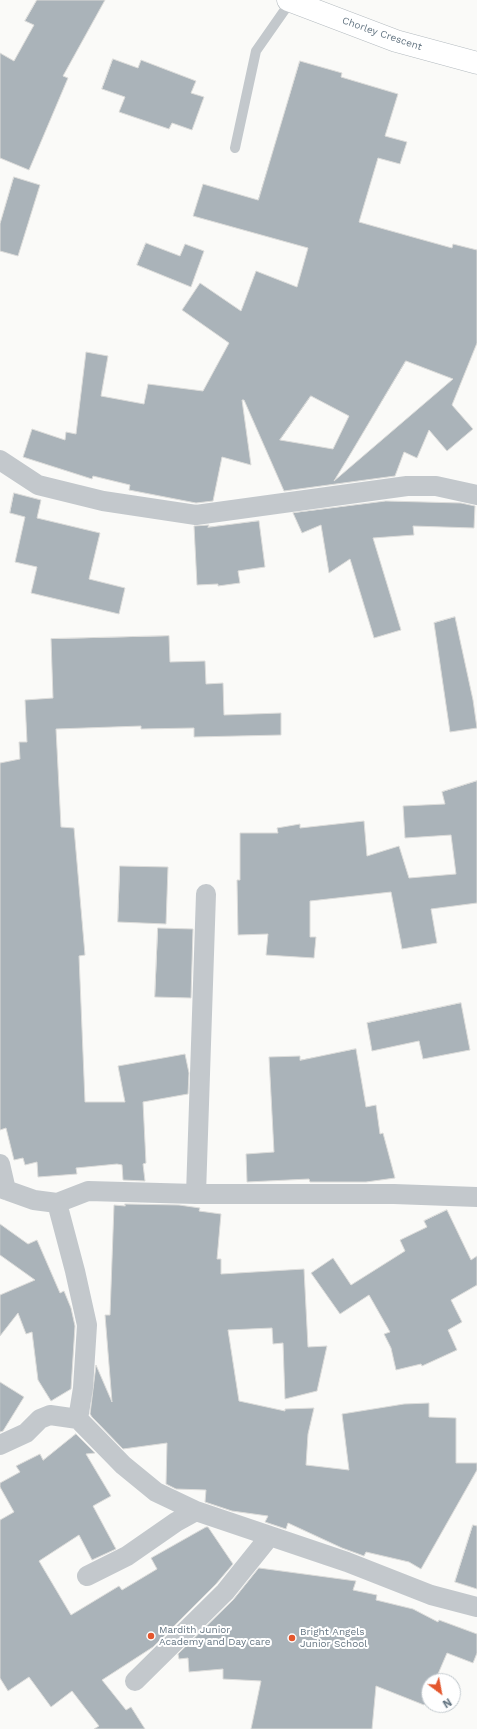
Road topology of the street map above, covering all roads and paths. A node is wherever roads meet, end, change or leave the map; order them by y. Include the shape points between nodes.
1 (289, 1) edge
2 (477, 63) edge
3 (235, 148) dead end
4 (0, 460) edge
5 (477, 495) edge
6 (206, 894) dead end
7 (0, 1164) edge
8 (3, 1189) edge
9 (196, 1194) junction
10 (477, 1197) edge
11 (57, 1203) junction
12 (78, 1419) junction
13 (0, 1445) edge
14 (196, 1511) junction
15 (270, 1536) junction
16 (87, 1576) dead end
17 (477, 1607) edge
18 (136, 1681) dead end

1 - 2 main road, Chorley Crescent via 396,41
1 - 3 lane via 256,51
4 - 5 street via 38,485 104,501 196,515 407,486 436,486
6 - 9 street
7 - 8 street
8 - 11 street via 34,1200
9 - 10 street via 394,1194
9 - 11 street via 88,1191
11 - 12 street via 87,1325 83,1388
12 - 13 street via 50,1415 40,1419 26,1433
12 - 14 street via 122,1465 156,1492
14 - 15 street
14 - 16 street via 127,1556
15 - 17 street via 347,1562 431,1595
15 - 18 street via 225,1592

